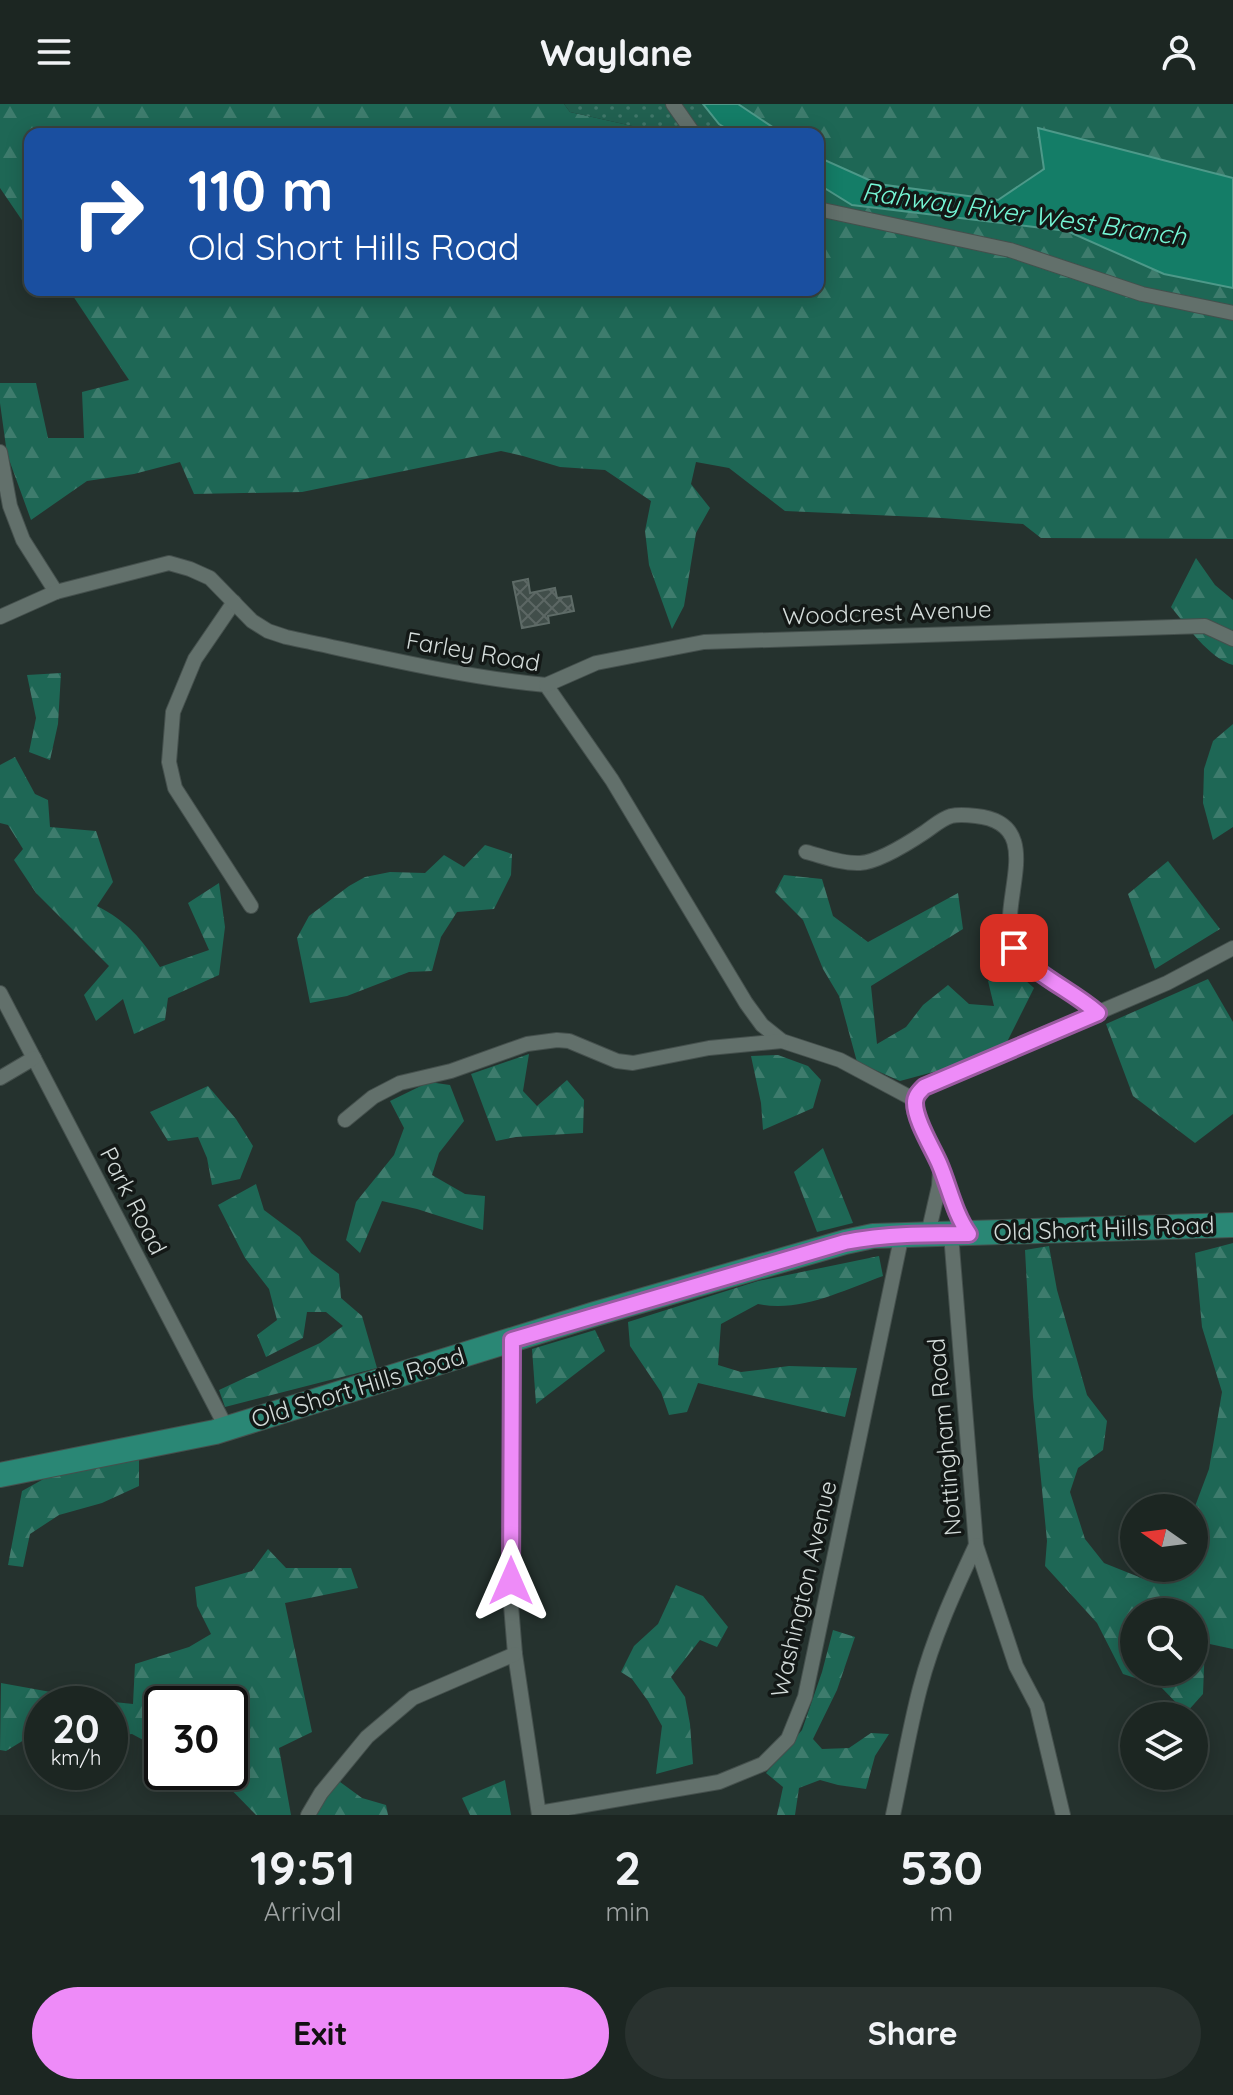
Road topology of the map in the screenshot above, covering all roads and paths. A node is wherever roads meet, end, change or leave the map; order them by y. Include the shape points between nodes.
1 (673, 104) edge
2 (690, 128) edge
3 (824, 210) edge
4 (1233, 313) edge
5 (0, 452) edge
6 (56, 592) junction
7 (234, 602) junction
8 (0, 617) edge
9 (1233, 639) edge
10 (546, 685) junction
11 (806, 852) dead end
12 (251, 906) dead end
13 (1233, 948) edge
14 (0, 993) edge
15 (1098, 1013) junction
16 (782, 1041) junction
17 (34, 1058) junction
18 (0, 1078) edge
19 (915, 1100) junction
20 (345, 1120) dead end
21 (940, 1166) junction
22 (1233, 1225) edge
23 (902, 1234) junction
24 (949, 1234) junction
25 (512, 1340) junction
26 (227, 1429) junction
27 (0, 1475) edge
28 (976, 1545) junction
29 (515, 1654) junction
30 (539, 1814) edge
31 (308, 1815) edge
32 (893, 1815) edge
33 (1063, 1815) edge

1 - 2 street
3 - 4 street via 1010,250 1142,294
5 - 6 street via 23,540
6 - 7 street, Farley Road via 169,563 210,578
6 - 8 street, Farley Road
7 - 10 street, Farley Road via 252,621 286,637
7 - 12 street via 189,672 173,712 169,762 175,788
9 - 10 street, Woodcrest Avenue via 1205,626 704,642 596,663
10 - 16 street, Farley Road via 612,780 746,1003
11 - 15 street via 860,863 946,818 967,815 995,821 1005,827 1016,847 1010,930 1014,948 1041,975
13 - 15 street
14 - 17 street, Park Road
15 - 19 street via 924,1087
16 - 19 street, Farley Road via 840,1060
16 - 20 street via 633,1063 569,1041 527,1044 400,1083
17 - 18 street
17 - 26 street, Park Road
19 - 21 street
21 - 24 street
21 - 24 street via 953,1203
22 - 24 main road, Old Short Hills Road
23 - 24 main road, Old Short Hills Road
23 - 25 main road, Old Short Hills Road via 845,1242
23 - 30 street, Washington Avenue via 805,1697 788,1739 763,1764 719,1782
24 - 28 street, Nottingham Road
25 - 26 main road, Old Short Hills Road
25 - 29 street
26 - 27 main road, Old Short Hills Road
28 - 32 street via 937,1632 920,1687
28 - 33 street, Nottingham Road via 1016,1666 1037,1706
29 - 30 street
29 - 31 street via 413,1698 367,1737

